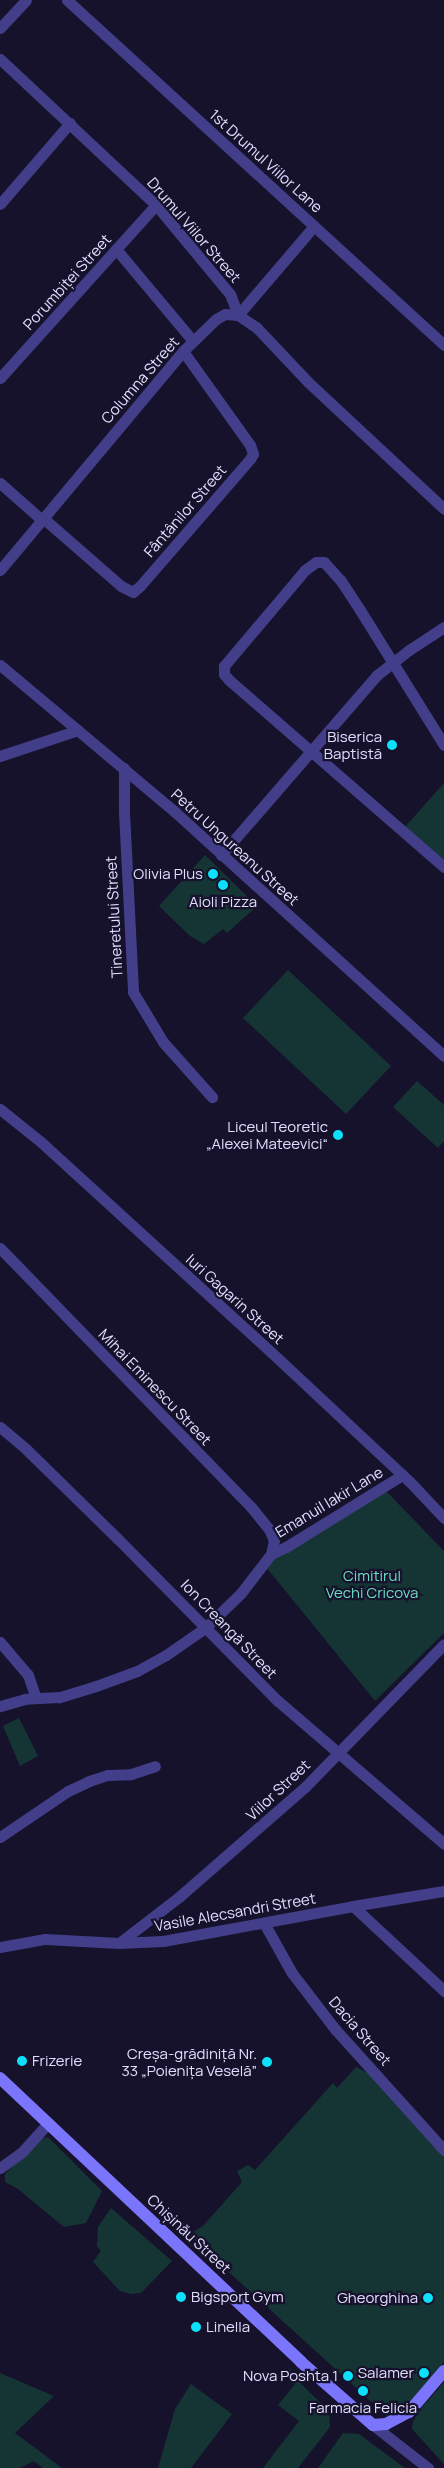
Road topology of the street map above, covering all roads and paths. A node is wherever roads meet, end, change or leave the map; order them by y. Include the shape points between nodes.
1 (26, 0) edge
2 (67, 0) edge
3 (0, 28) edge
4 (0, 59) edge
5 (70, 122) junction
6 (0, 204) edge
7 (156, 205) junction
8 (314, 226) junction
9 (116, 249) junction
10 (238, 315) junction
11 (193, 341) junction
12 (444, 345) edge
13 (184, 351) junction
14 (0, 378) edge
15 (0, 483) edge
16 (444, 509) edge
17 (42, 519) junction
18 (0, 570) edge
19 (444, 627) edge
20 (391, 664) junction
21 (0, 665) edge
22 (78, 730) junction
23 (444, 745) edge
24 (310, 752) junction
25 (0, 756) edge
26 (124, 768) junction
27 (221, 855) junction
28 (444, 868) edge
29 (444, 1056) edge
30 (212, 1098) dead end
31 (0, 1110) edge
32 (0, 1248) edge
33 (0, 1427) edge
34 (402, 1475) junction
35 (444, 1518) edge
36 (271, 1554) junction
37 (205, 1628) junction
38 (0, 1642) edge
39 (444, 1644) edge
40 (36, 1698) junction
41 (0, 1706) edge
42 (337, 1754) junction
43 (155, 1766) dead end
44 (0, 1837) edge
45 (444, 1844) edge
46 (444, 1891) edge
47 (354, 1906) junction
48 (264, 1923) junction
49 (119, 1943) junction
50 (0, 1947) edge
51 (444, 1991) edge
52 (0, 2078) edge
53 (48, 2124) junction
54 (444, 2150) edge
55 (0, 2168) edge
56 (444, 2371) edge
57 (373, 2425) junction
58 (428, 2468) edge

1 - 3 street
2 - 8 street, 1st Drumul Viilor Lane
4 - 5 street, Drumul Viilor Street
5 - 6 street
5 - 7 street, Drumul Viilor Street
7 - 9 street, Porumbiței Street
7 - 10 street, Drumul Viilor Street via 230,294
8 - 10 street
8 - 12 street, 1st Drumul Viilor Lane
9 - 11 street
9 - 14 street, Porumbiței Street
10 - 11 street, Columna Street via 225,314 216,319
10 - 16 street via 257,328 308,382
11 - 13 street, Columna Street
13 - 17 street, Columna Street
13 - 17 street, Fântânilor Street via 250,444 253,454 245,464 133,592 121,586
15 - 17 street
17 - 18 street, Columna Street
19 - 20 street
20 - 23 street
20 - 24 street
20 - 24 street via 340,581 324,562 312,564 223,670 229,680
21 - 22 street, Petru Ungureanu Street
22 - 25 street
22 - 26 street, Petru Ungureanu Street
24 - 27 street
24 - 28 street
26 - 27 street, Petru Ungureanu Street
26 - 30 street, Tineretului Street via 133,992 162,1042
27 - 29 street, Petru Ungureanu Street
31 - 34 street, Iuri Gagarin Street via 41,1142
32 - 36 street, Mihai Eminescu Street via 251,1507 272,1533 274,1546
33 - 37 street, Ion Creangă Street via 118,1539
34 - 35 street, Iuri Gagarin Street
34 - 36 street, Emanuil Iakir Lane
36 - 37 street via 254,1579
37 - 40 street via 137,1671 59,1697
37 - 42 street, Ion Creangă Street
38 - 40 street via 28,1675
39 - 42 street, Viilor Street
40 - 41 street
42 - 45 street, Ion Creangă Street
42 - 49 street, Viilor Street via 235,1849
43 - 44 street via 89,1781 68,1791
46 - 47 street, Vasile Alecsandri Street
47 - 48 street, Vasile Alecsandri Street
47 - 51 street
48 - 49 street, Vasile Alecsandri Street via 163,1941
48 - 54 street, Dacia Street via 292,1973 335,2030
49 - 50 street, Vasile Alecsandri Street via 45,1939
52 - 53 street, Chișinău Street
53 - 55 street via 23,2151
53 - 57 street, Chișinău Street via 301,2362
56 - 57 street via 409,2412 397,2420
57 - 58 street, Chișinău Street

